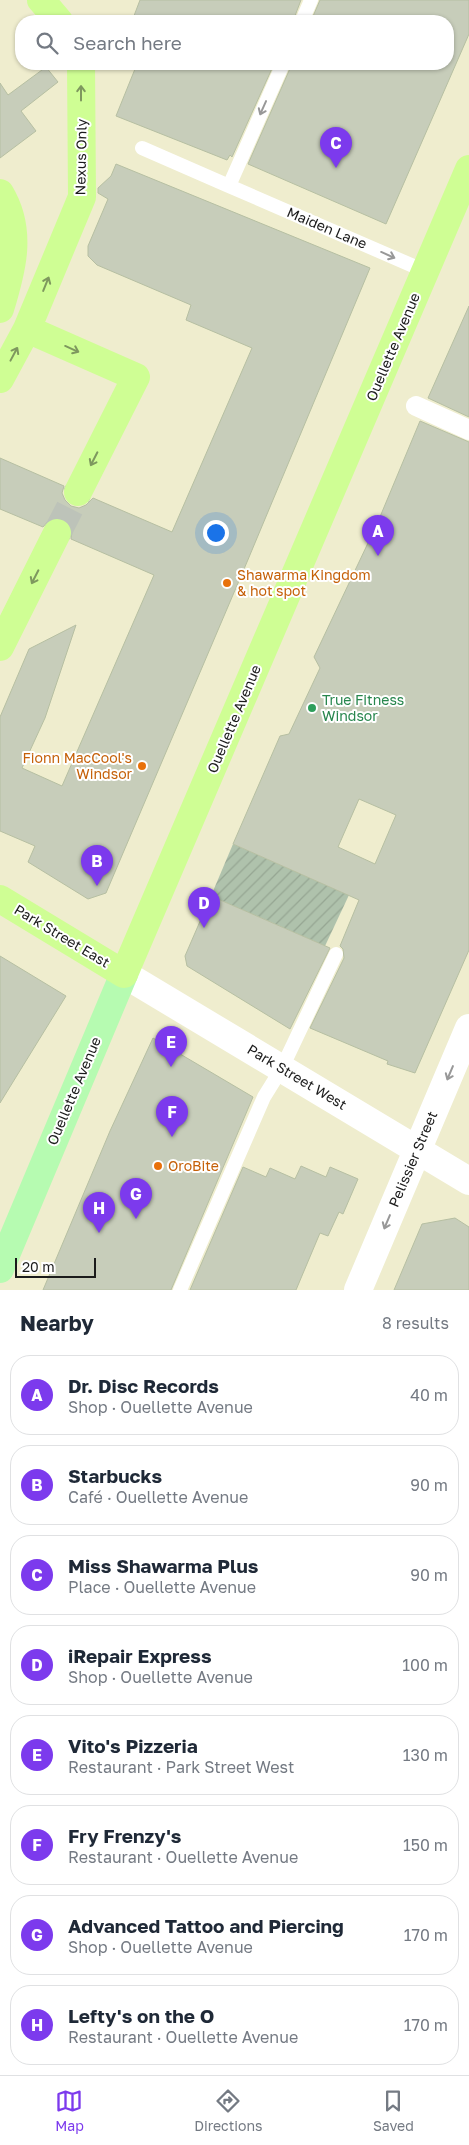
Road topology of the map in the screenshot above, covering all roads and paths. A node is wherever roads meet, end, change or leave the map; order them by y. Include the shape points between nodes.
1 (41, 0) edge
2 (311, 0) edge
3 (53, 15) edge
4 (305, 15) edge
5 (81, 70) edge
6 (280, 70) edge
7 (142, 148) dead end
8 (469, 170) edge
9 (229, 186) junction
10 (0, 193) edge
11 (7, 242) edge
12 (425, 271) junction
13 (1, 303) edge
14 (27, 329) junction
15 (0, 380) edge
16 (416, 406) dead end
17 (469, 430) edge
18 (78, 492) tunnel mouth
19 (57, 533) tunnel mouth
20 (0, 647) edge
21 (0, 899) edge
22 (336, 954) dead end
23 (124, 974) junction
24 (469, 1028) edge
25 (282, 1068) junction
26 (417, 1150) junction
27 (469, 1181) edge
28 (0, 1269) edge
29 (180, 1290) edge
30 (358, 1290) edge

1 - 3 main road
2 - 4 lane
14 -> 5 main road, Nexus Only via 82,197
6 -> 9 lane
7 - 9 lane, Maiden Lane
8 - 12 main road, Ouellette Avenue
9 -> 12 lane, Maiden Lane
10 - 11 main road via 10,215
11 - 13 main road via 11,274
12 - 23 main road, Ouellette Avenue
15 -> 14 main road, Nexus Only
14 -> 18 main road via 136,377
16 - 17 street
19 -> 20 main road
21 - 23 main road, Park Street East
22 - 25 lane
23 - 25 street, Park Street West
23 - 28 main road, Ouellette Avenue
24 -> 26 street, Pelissier Street
25 - 26 street, Park Street West
25 - 29 lane via 264,1097
26 - 27 street, Park Street West
26 -> 30 street, Pelissier Street

